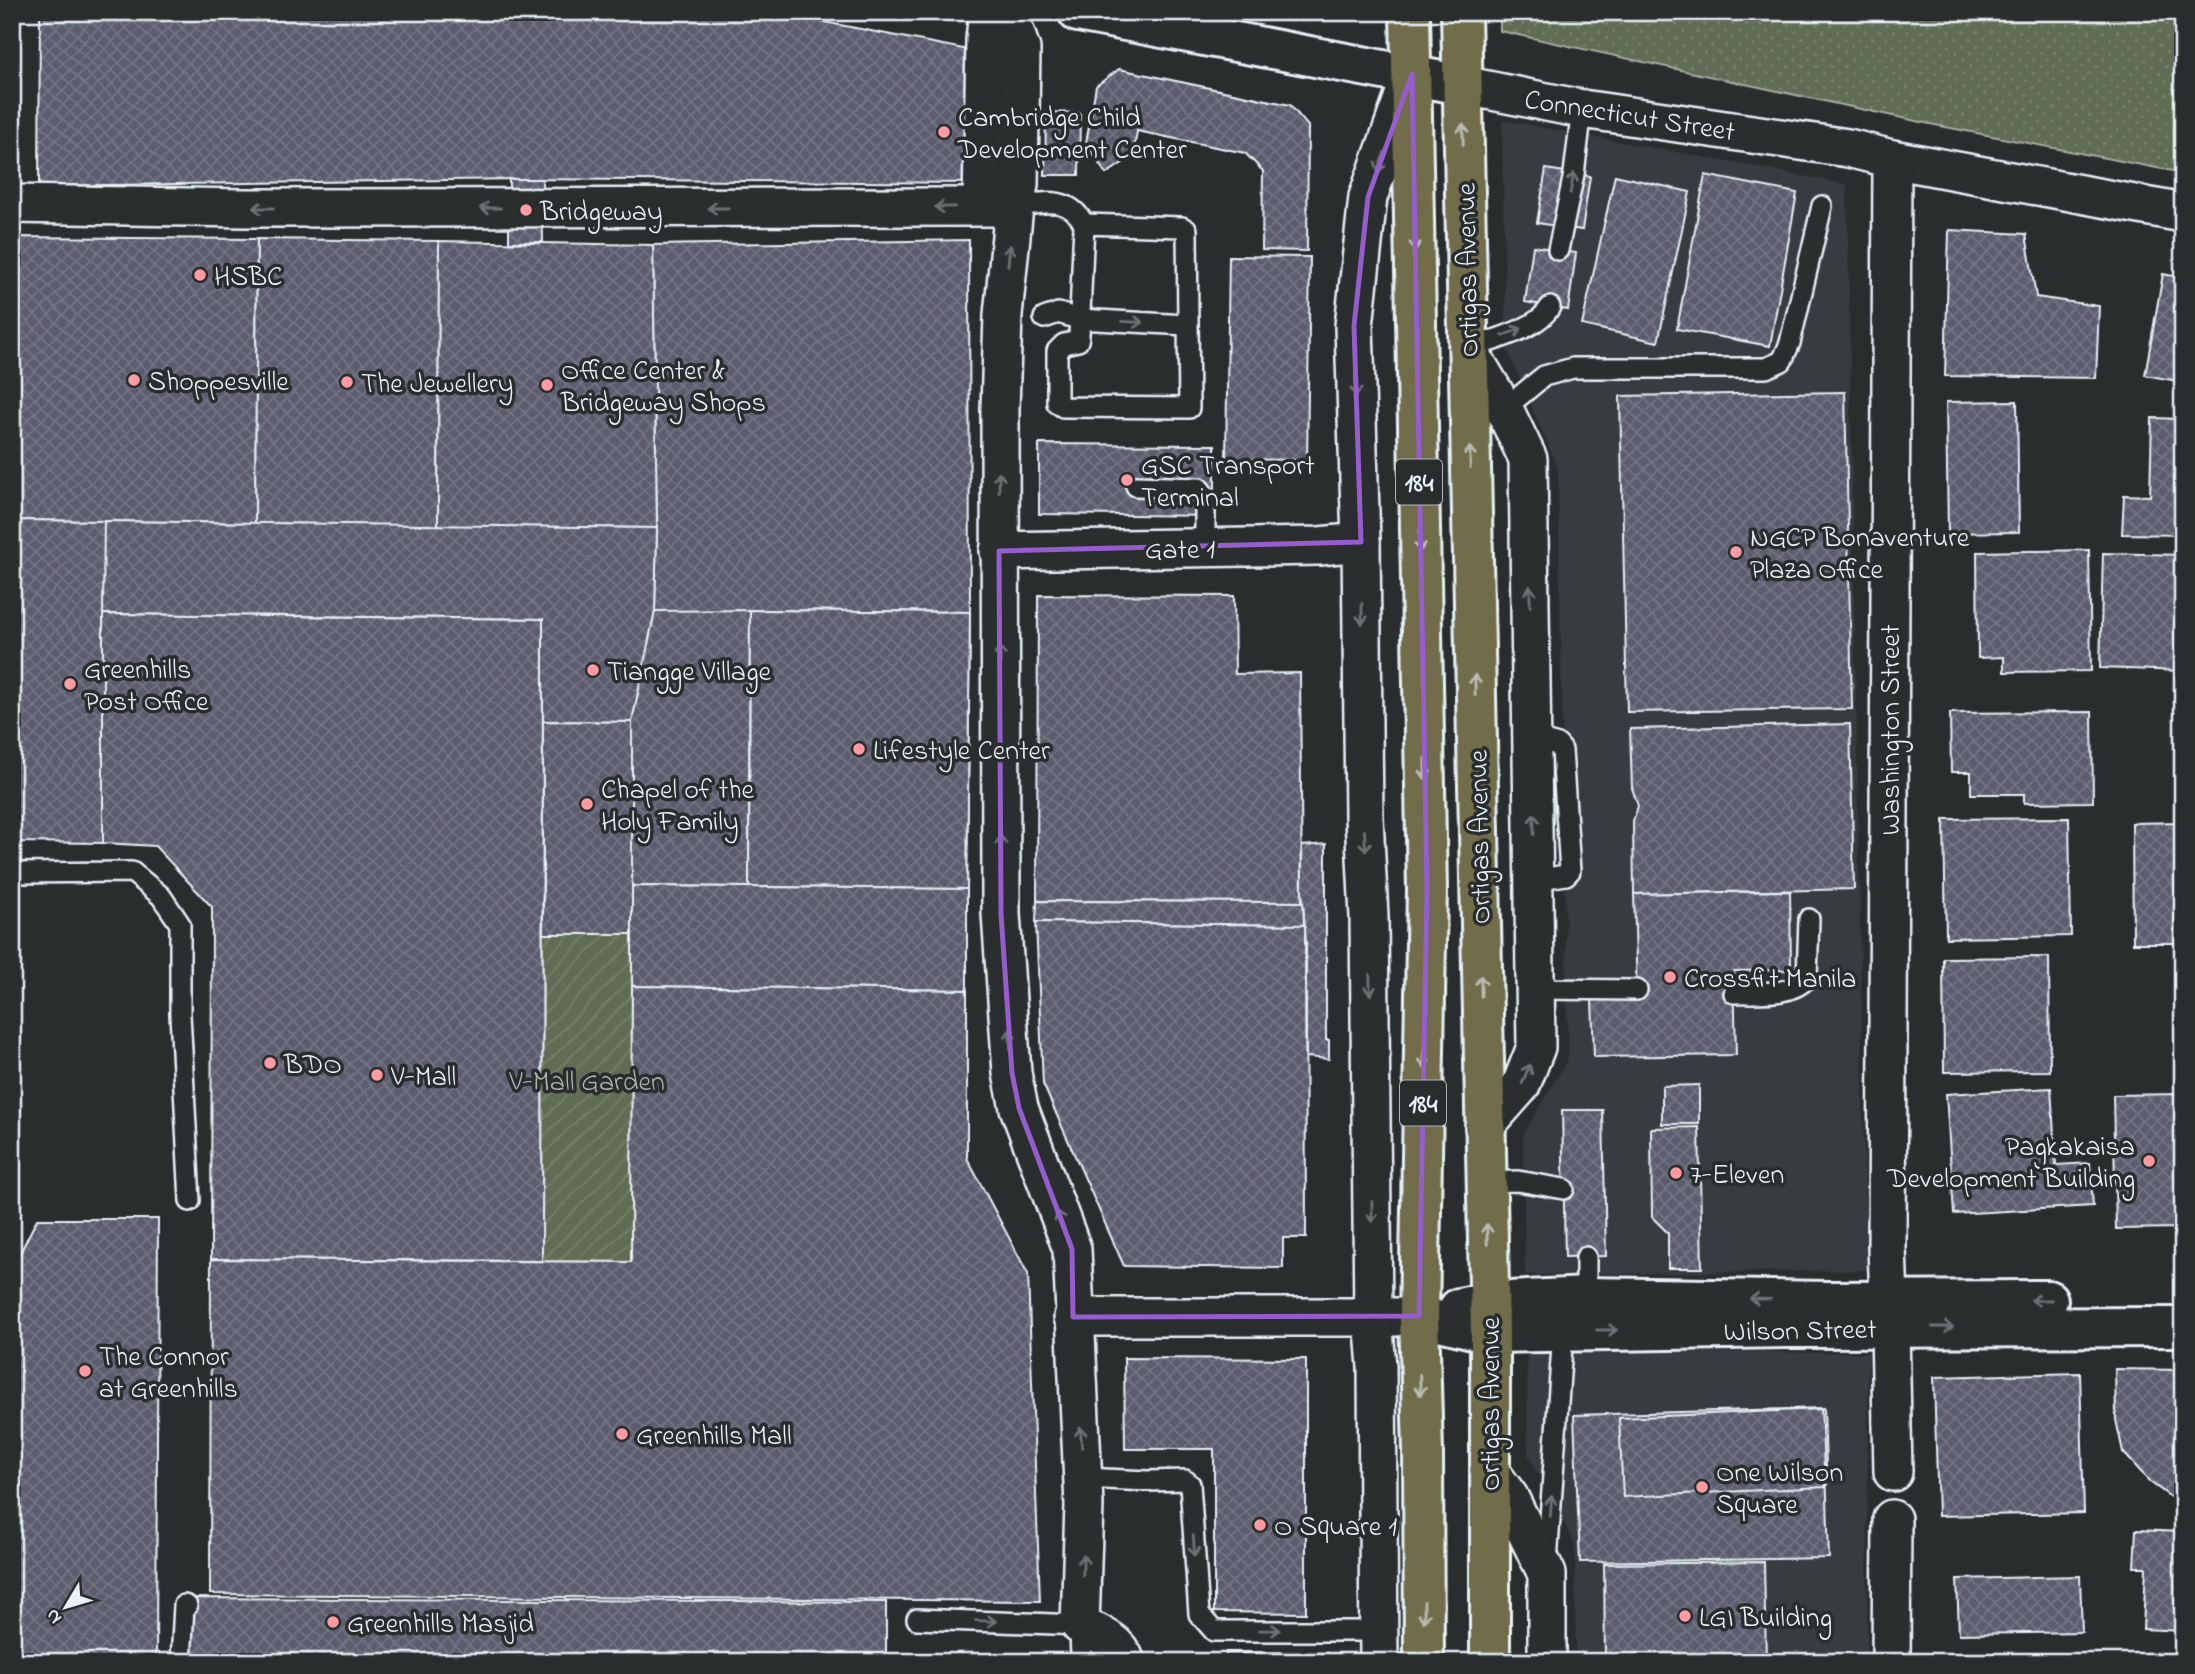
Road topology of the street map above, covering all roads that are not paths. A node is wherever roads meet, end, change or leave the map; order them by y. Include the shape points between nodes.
1 (988, 12) edge
2 (1008, 12) edge
3 (1078, 12) edge
4 (1410, 12) edge
5 (1461, 12) edge
6 (1412, 74) junction
7 (1462, 85) junction
8 (1582, 109) junction
9 (1892, 159) junction
10 (12, 204) edge
11 (998, 206) junction
12 (1822, 206) dead end
13 (2183, 213) edge
14 (1084, 224) junction
15 (1558, 250) dead end
16 (1550, 307) dead end
17 (1023, 316) junction
18 (1079, 319) junction
19 (1187, 326) junction
20 (1468, 349) junction
21 (1504, 409) junction
22 (1136, 486) dead end
23 (1361, 542) junction
24 (1205, 548) junction
25 (999, 551) junction
26 (12, 873) edge
27 (1809, 919) dead end
28 (1536, 989) junction
29 (1637, 990) dead end
30 (1734, 993) dead end
31 (1485, 1127) junction
32 (1486, 1182) junction
33 (1564, 1189) dead end
34 (190, 1201) dead end
35 (1586, 1257) dead end
36 (1586, 1297) junction
37 (2183, 1300) edge
38 (1889, 1314) junction
39 (1419, 1316) junction
40 (1073, 1317) junction
41 (1373, 1317) junction
42 (1489, 1318) junction
43 (2183, 1327) edge
44 (1563, 1331) junction
45 (1489, 1470) junction
46 (1893, 1472) dead end
47 (1083, 1478) junction
48 (1892, 1519) dead end
49 (1546, 1574) junction
50 (187, 1606) dead end
51 (917, 1619) dead end
52 (1080, 1625) junction
53 (1379, 1647) edge
54 (181, 1662) edge
55 (1081, 1662) edge
56 (1126, 1662) edge
57 (1424, 1662) edge
58 (1490, 1662) edge
59 (1547, 1662) edge
60 (1891, 1662) edge

1 - 11 street via 985,40
2 - 11 street via 1021,49 1019,185
3 - 6 main road, Connecticut Street
4 - 6 main road, Ortigas Avenue / 184
5 - 7 main road, Ortigas Avenue / 184
6 - 7 main road, Connecticut Street
6 -> 23 street via 1368,197 1355,313
6 -> 39 main road, Ortigas Avenue / 184 via 1427,890
7 - 8 street, Connecticut Street
20 -> 7 main road, Ortigas Avenue / 184
8 - 9 street, Connecticut Street via 1848,148
15 -> 8 lane
9 - 13 street, Connecticut Street
9 - 38 street, Washington Street
11 -> 10 street via 244,208
11 - 14 lane via 1065,204
17 -> 11 street
12 - 21 lane via 1782,361 1766,368 1573,368 1544,376
14 - 18 lane
14 - 19 lane via 1186,230
20 -> 16 lane via 1534,324
17 - 18 lane via 1057,322
25 -> 17 street
18 -> 19 lane
18 - 19 lane via 1078,341 1057,351 1056,401 1061,407 1189,408
20 - 21 street
31 -> 20 main road, Ortigas Avenue / 184
28 -> 21 street via 1528,459
22 - 24 lane via 1199,488 1205,496
23 - 24 street, Gate 1
23 -> 41 street
24 - 25 street, Gate 1
40 -> 25 street via 1072,1250 1019,1108 1012,1073 1001,914
26 - 34 lane via 132,872 161,896 180,924
27 - 30 lane via 1807,978 1800,986
28 - 29 lane
31 -> 28 street via 1521,1085 1536,1047
31 - 32 main road, Ortigas Avenue / 184
32 - 33 lane via 1518,1181
42 -> 32 main road, Ortigas Avenue / 184
35 - 36 lane
38 -> 36 main road, Wilson Street via 1828,1301
36 - 42 main road, Wilson Street
37 -> 38 main road, Wilson Street
38 -> 43 main road, Wilson Street
44 -> 38 main road, Wilson Street
38 - 46 street, Washington Street
39 - 41 street, Wilson Street
39 - 42 main road, Wilson Street
39 -> 57 main road, Ortigas Avenue / 184
40 - 41 street, Wilson Street
47 -> 40 street
41 - 53 street
42 - 44 main road, Wilson Street
42 - 45 main road, Ortigas Avenue / 184
49 -> 44 lane
45 - 49 street via 1509,1497
45 - 58 main road, Ortigas Avenue / 184
52 -> 47 street
47 -> 53 lane via 1185,1480 1190,1484 1199,1614 1214,1631
48 - 60 street
49 - 59 street
50 - 54 lane
51 -> 52 lane
52 - 55 lane
52 - 56 street via 1108,1638

